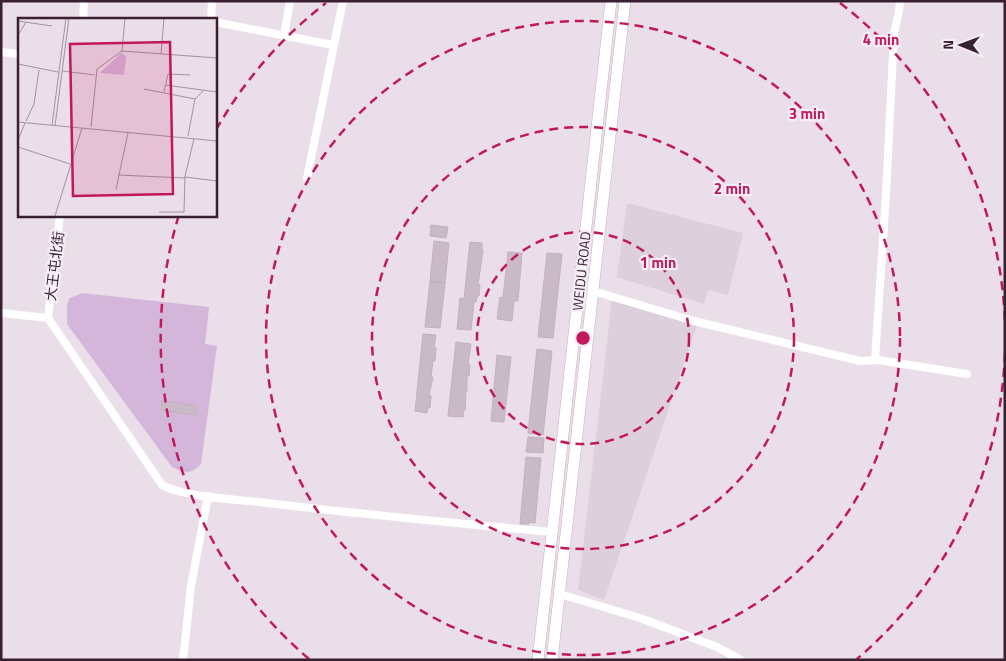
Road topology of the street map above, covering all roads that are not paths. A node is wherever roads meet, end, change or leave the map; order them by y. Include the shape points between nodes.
1 (84, 1) edge
2 (212, 1) edge
3 (290, 1) edge
4 (343, 1) edge
5 (611, 1) edge
6 (626, 1) edge
7 (900, 1) edge
8 (83, 18) edge
9 (211, 18) edge
10 (216, 22) edge
11 (284, 36) junction
12 (333, 45) junction
13 (1, 52) edge
14 (18, 54) edge
15 (307, 178) dead end
16 (60, 216) edge
17 (593, 291) junction
18 (1, 313) edge
19 (48, 318) junction
20 (875, 360) junction
21 (967, 374) dead end
22 (208, 496) junction
23 (552, 532) junction
24 (560, 594) junction
25 (183, 660) edge
26 (538, 660) edge
27 (552, 660) edge
28 (741, 660) edge

1 - 8 street
2 - 9 street
3 - 11 street
4 - 12 street
5 - 23 main road, WEIDU ROAD
6 - 17 main road, WEIDU ROAD
7 - 20 street via 894,34
10 - 11 street
11 - 12 street
12 - 15 street
13 - 14 street
16 - 19 street, 大王屯北街
17 - 20 street via 722,328 860,361
17 - 24 main road, WEIDU ROAD
18 - 19 street
19 - 22 street via 162,485 170,490
20 - 21 street
22 - 23 street
22 - 25 street via 191,586
23 - 26 main road, WEIDU ROAD
24 - 27 main road, WEIDU ROAD
24 - 28 street via 640,618 717,647

